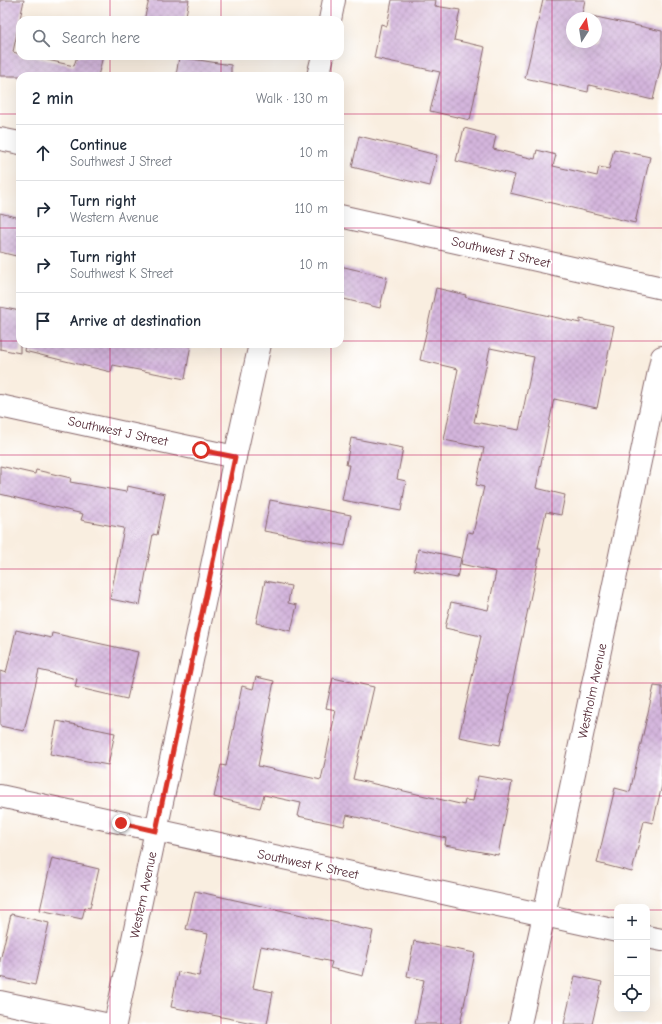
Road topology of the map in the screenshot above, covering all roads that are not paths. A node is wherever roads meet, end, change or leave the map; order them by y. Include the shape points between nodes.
1 (334, 0) edge
2 (331, 16) edge
3 (321, 60) edge
4 (319, 72) edge
5 (0, 139) edge
6 (16, 142) edge
7 (344, 217) edge
8 (662, 288) edge
9 (259, 348) edge
10 (662, 357) edge
11 (0, 406) edge
12 (235, 457) junction
13 (0, 796) edge
14 (156, 831) junction
15 (544, 915) junction
16 (614, 930) edge
17 (650, 938) edge
18 (662, 940) edge
19 (0, 1002) edge
20 (105, 1024) edge
21 (115, 1024) edge
22 (520, 1024) edge

1 - 2 street
3 - 4 street
5 - 6 street
7 - 8 street, Southwest I Street
9 - 12 street, Western Avenue
10 - 15 street, Westholm Avenue
11 - 12 street, Southwest J Street
12 - 14 street, Western Avenue
13 - 14 street, Southwest K Street
14 - 15 street, Southwest K Street
14 - 21 street, Western Avenue
15 - 16 street, Southwest K Street
15 - 22 street, Westholm Avenue
17 - 18 street
19 - 20 street

